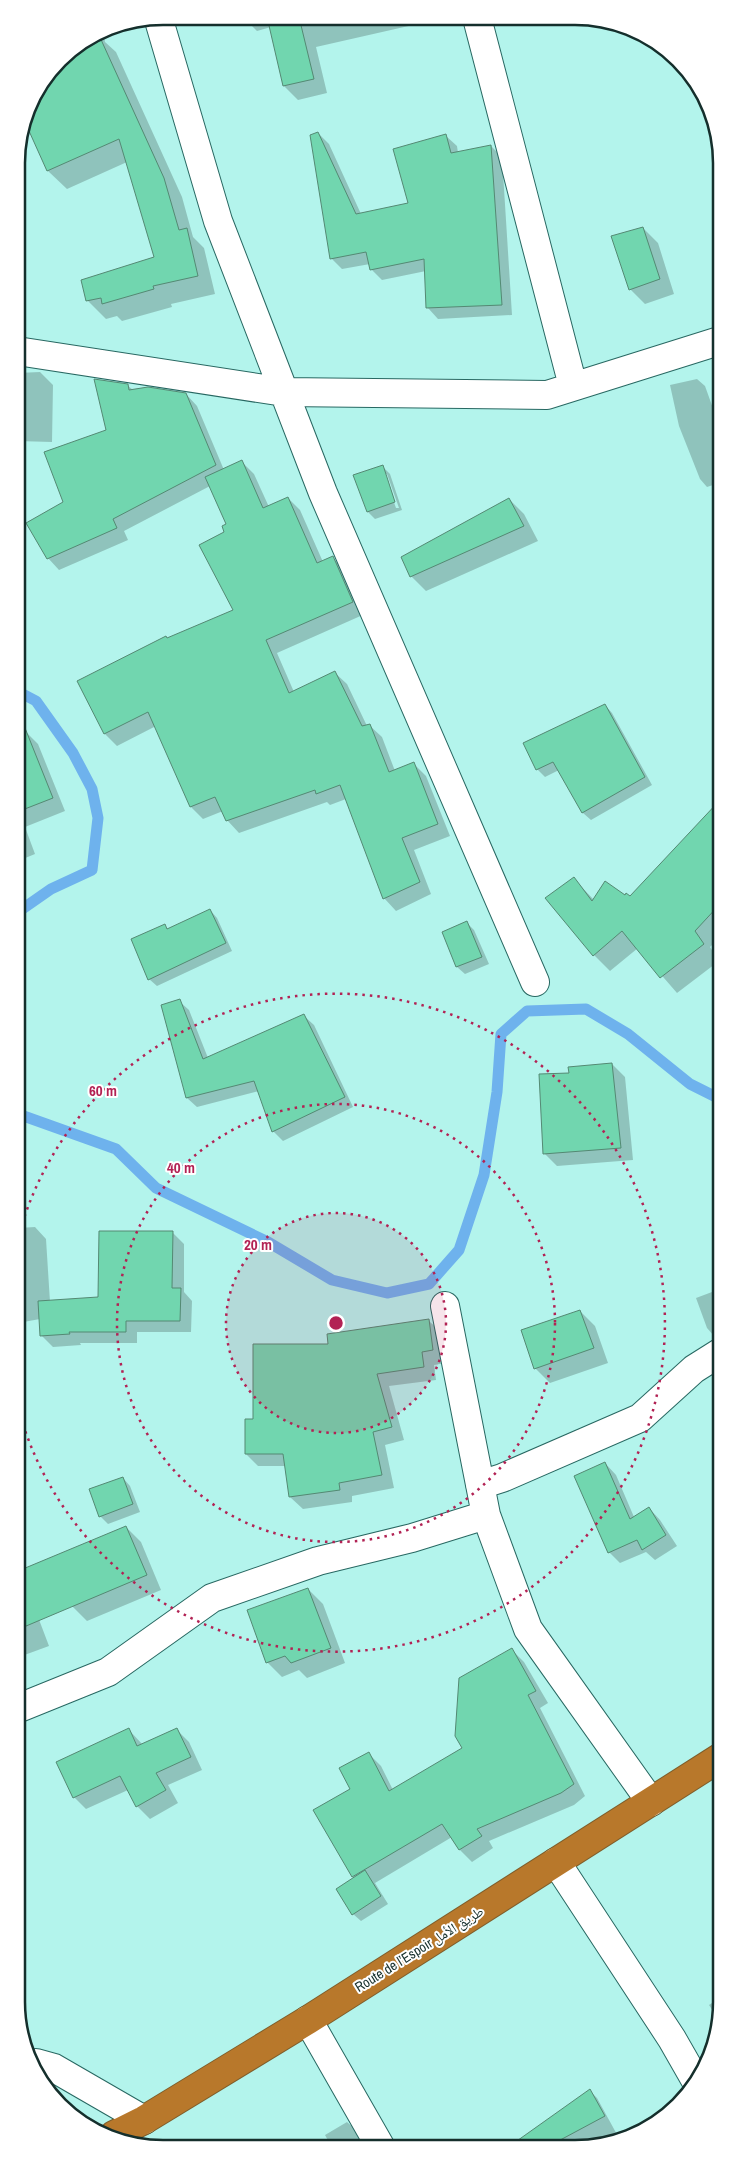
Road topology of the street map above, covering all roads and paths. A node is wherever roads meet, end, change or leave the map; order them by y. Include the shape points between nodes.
1 (160, 25) edge
2 (479, 25) edge
3 (713, 343) edge
4 (25, 352) edge
5 (573, 386) junction
6 (284, 392) junction
7 (535, 982) dead end
8 (445, 1306) dead end
9 (713, 1356) edge
10 (480, 1485) junction
11 (486, 1515) junction
12 (25, 1706) edge
13 (713, 1762) edge
14 (650, 1802) junction
15 (556, 1862) junction
16 (308, 2020) junction
17 (40, 2065) edge
18 (692, 2075) edge
19 (144, 2120) junction
20 (118, 2133) edge
21 (377, 2140) edge

1 - 6 street via 218,221
2 - 5 street
3 - 5 street
4 - 6 street
5 - 6 street via 547,395
6 - 7 street via 323,493
8 - 10 street
9 - 10 street via 694,1368 640,1418
10 - 11 street
11 - 12 street via 412,1538 318,1561 212,1598 108,1672
11 - 14 street via 528,1630
13 - 14 highway, Route de l’Espoir طريق الأمل
14 - 15 highway, Route de l’Espoir طريق الأمل
15 - 16 highway, Route de l’Espoir طريق الأمل
15 - 18 street
16 - 19 highway, Route de l’Espoir طريق الأمل
16 - 21 street
17 - 19 street via 54,2068
19 - 20 highway, Route de l’Espoir طريق الأمل

